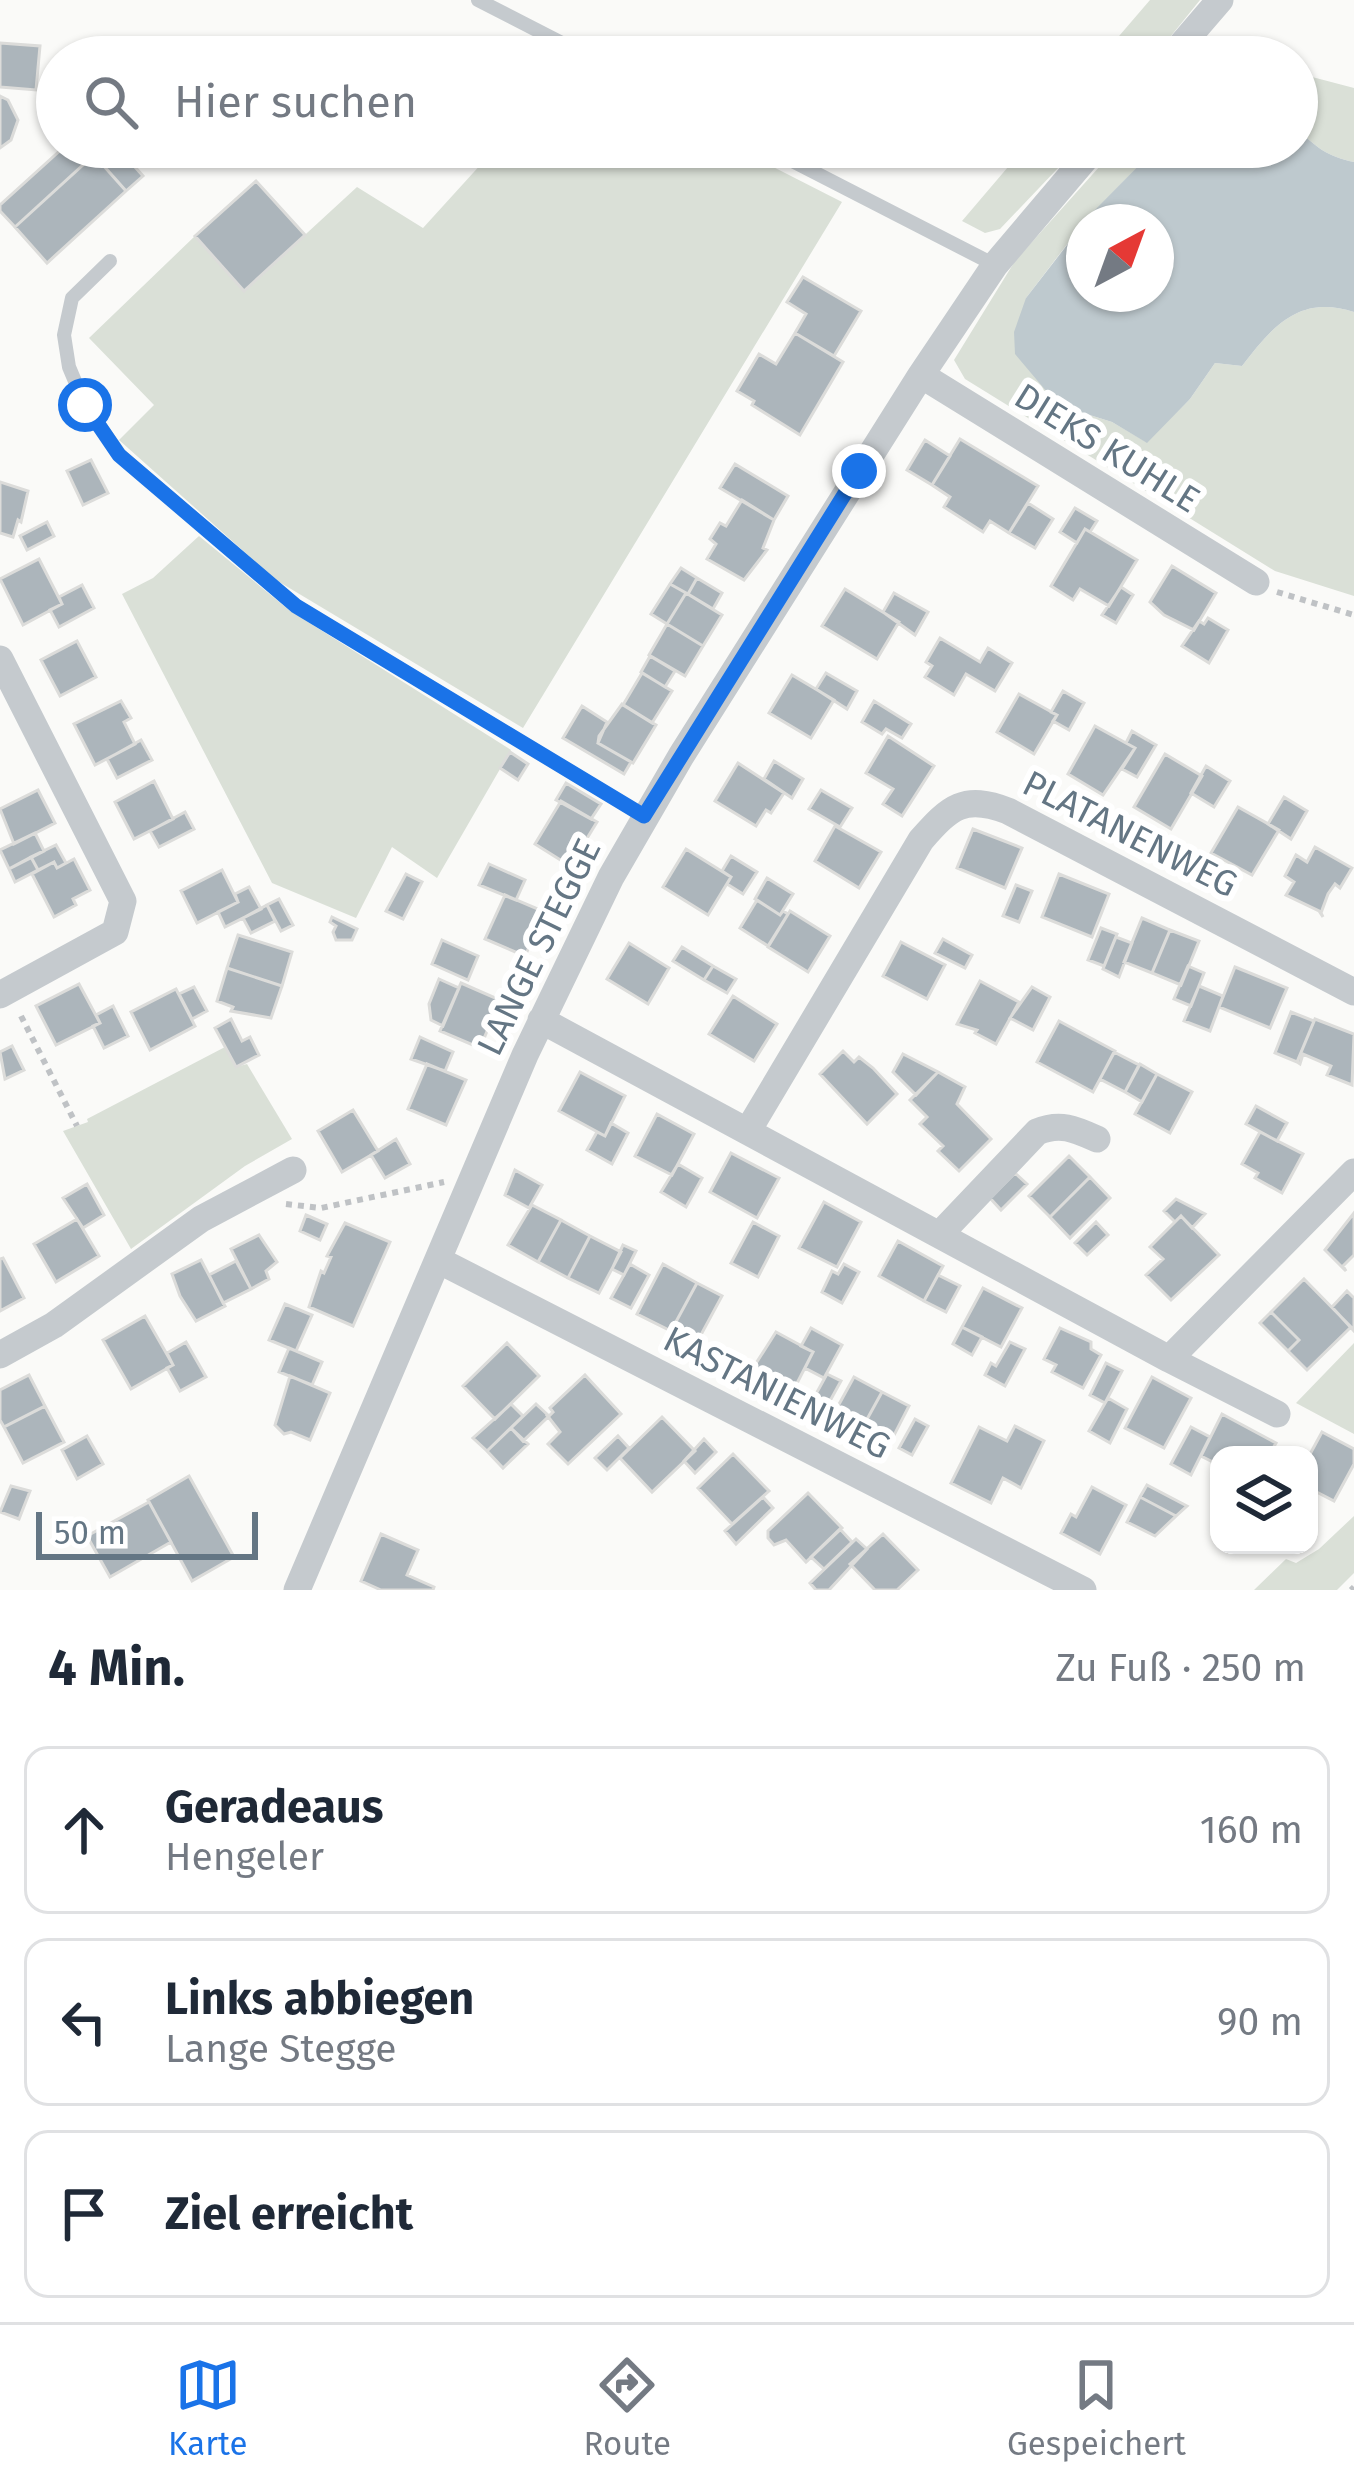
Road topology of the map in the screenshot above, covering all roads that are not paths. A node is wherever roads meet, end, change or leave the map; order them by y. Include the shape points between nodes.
1 (478, 0) edge
2 (1220, 0) edge
3 (548, 36) edge
4 (1189, 36) edge
5 (806, 168) edge
6 (1077, 168) edge
7 (110, 261) dead end
8 (995, 265) junction
9 (921, 375) junction
10 (1256, 582) road end
11 (0, 659) edge
12 (644, 816) junction
13 (1354, 992) edge
14 (4, 993) edge
15 (541, 1020) junction
16 (749, 1129) junction
17 (1096, 1139) dead end
18 (293, 1170) dead end
19 (1354, 1172) edge
20 (941, 1233) junction
21 (438, 1260) junction
22 (0, 1355) edge
23 (1169, 1359) junction
24 (1276, 1414) dead end
25 (297, 1590) edge
26 (1083, 1590) edge

1 - 3 lane
2 - 4 street
5 - 8 lane
6 - 8 street, LANGE STEGGE
7 - 12 lane via 72,298 64,335 85,405 119,455 296,606
8 - 9 street, LANGE STEGGE
9 - 10 street, DIEKS KUHLE
9 - 12 street, LANGE STEGGE
11 - 14 street via 123,901 115,932
12 - 15 street, LANGE STEGGE
13 - 16 street, PLATANENWEG via 981,801 947,810 921,840
15 - 16 street
15 - 21 street, LANGE STEGGE
16 - 20 street
17 - 20 street via 1056,1125 1037,1132
18 - 22 street via 201,1219
19 - 23 street
20 - 23 street
21 - 25 street, LANGE STEGGE
21 - 26 street, KASTANIENWEG
23 - 24 street

